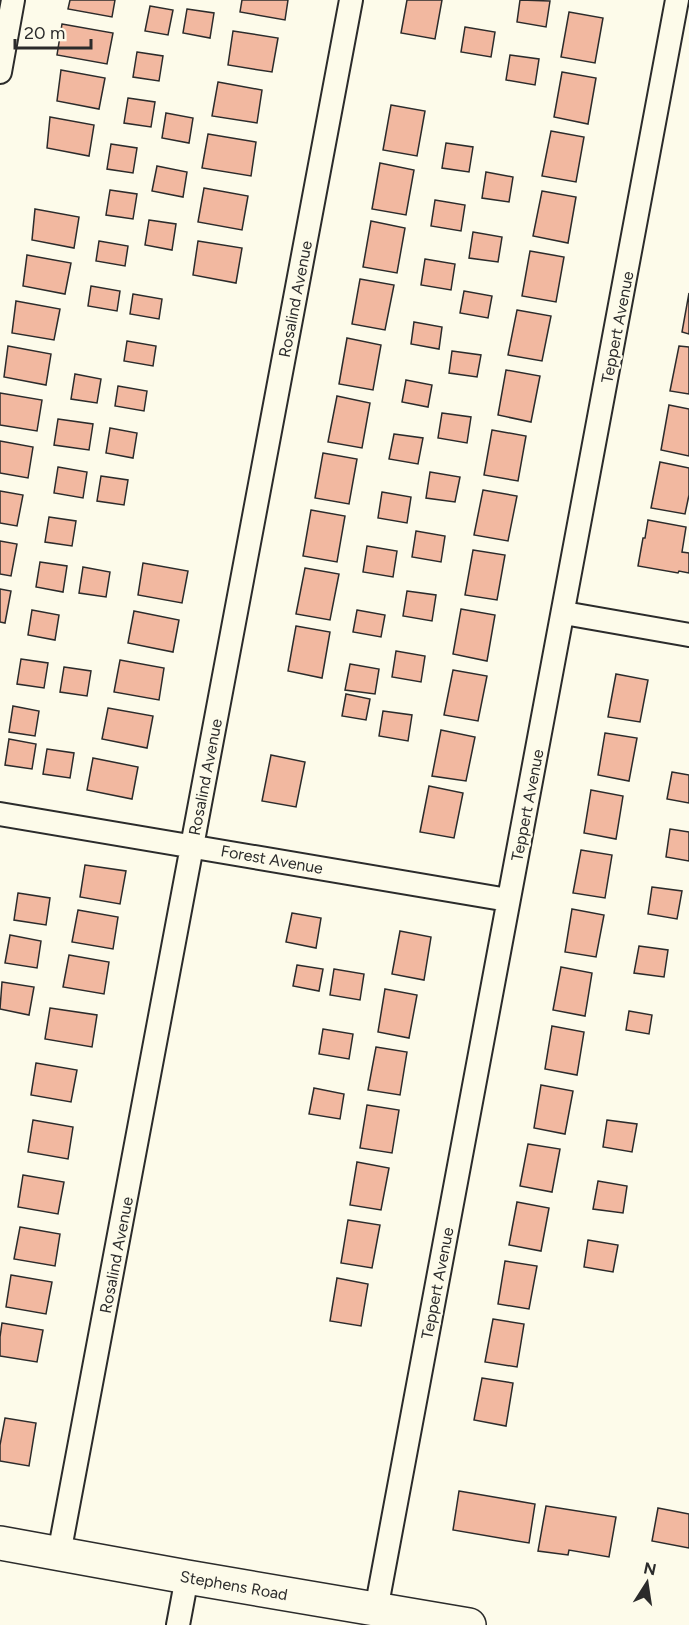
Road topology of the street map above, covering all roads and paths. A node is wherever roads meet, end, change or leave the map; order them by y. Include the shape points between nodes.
1 (13, 0) edge
2 (351, 0) edge
3 (677, 0) edge
4 (0, 72) edge
5 (564, 613) junction
6 (689, 635) edge
7 (0, 814) edge
8 (193, 846) junction
9 (508, 900) junction
10 (0, 1543) edge
11 (59, 1554) junction
12 (187, 1578) junction
13 (376, 1610) junction
14 (178, 1625) edge
15 (469, 1625) edge

1 - 4 street
2 - 8 street, Rosalind Avenue
3 - 5 street, Teppert Avenue
5 - 6 street
5 - 9 street, Teppert Avenue
7 - 8 street, Forest Avenue
8 - 9 street, Forest Avenue
8 - 11 street, Rosalind Avenue
9 - 13 street, Teppert Avenue
10 - 11 street, Stephens Road
11 - 12 street, Stephens Road
12 - 13 street, Stephens Road
12 - 14 street
13 - 15 street, Stephens Road

